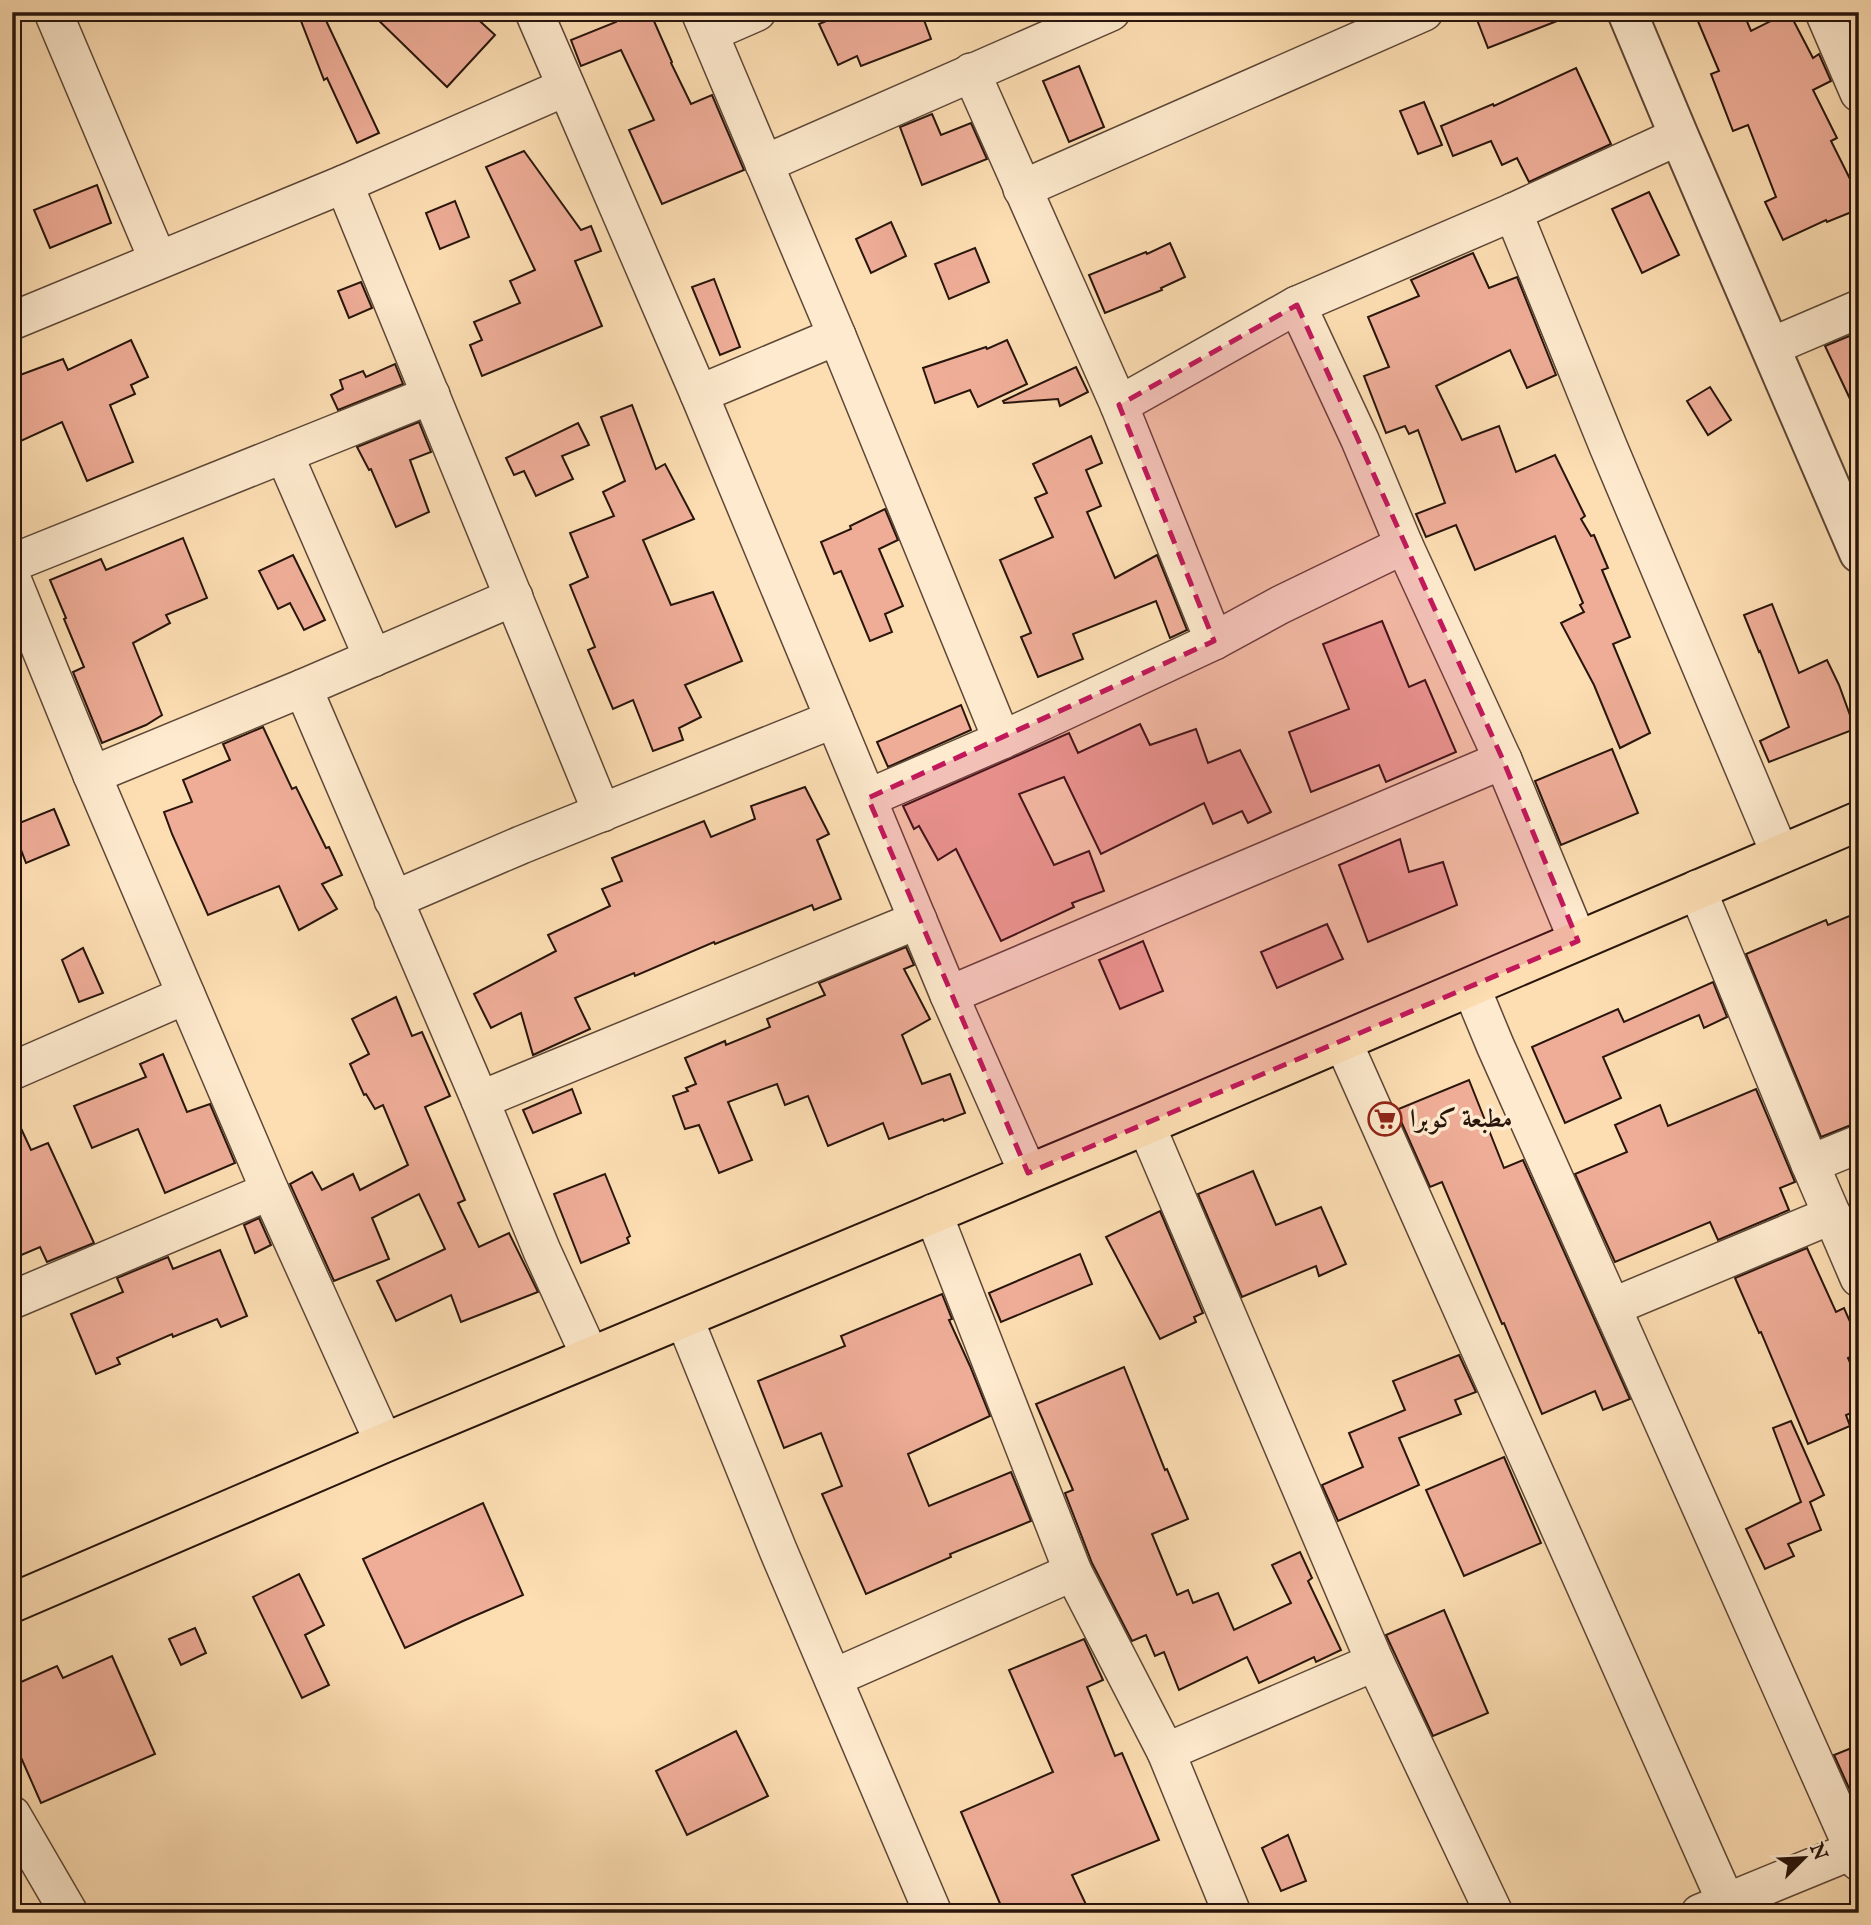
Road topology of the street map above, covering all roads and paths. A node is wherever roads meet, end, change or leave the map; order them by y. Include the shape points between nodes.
1 (52, 12) edge
2 (534, 12) edge
3 (757, 12) edge
4 (1111, 12) edge
5 (1424, 12) edge
6 (1627, 12) edge
7 (1824, 12) edge
8 (705, 22) edge
9 (971, 72) junction
10 (566, 87) junction
11 (1859, 93) edge
12 (1679, 136) junction
13 (764, 164) junction
14 (344, 184) junction
15 (1022, 189) junction
16 (1513, 212) junction
17 (158, 260) junction
18 (1297, 305) junction
19 (1859, 309) edge
20 (15, 313) edge
21 (837, 336) junction
22 (1770, 347) junction
23 (699, 394) junction
24 (431, 395) junction
25 (1119, 405) junction
26 (284, 454) junction
27 (1855, 532) edge
28 (1404, 545) junction
29 (12, 563) edge
30 (12, 579) edge
31 (514, 597) junction
32 (1214, 642) junction
33 (373, 658) junction
34 (303, 688) junction
35 (834, 719) junction
36 (1002, 740) junction
37 (1503, 760) junction
38 (92, 775) junction
39 (868, 798) junction
40 (602, 813) junction
41 (1859, 821) edge
42 (1780, 853) junction
43 (1697, 889) junction
44 (393, 900) junction
45 (918, 920) junction
46 (1578, 941) junction
47 (1471, 987) junction
48 (186, 995) junction
49 (948, 995) junction
50 (1343, 1042) junction
51 (12, 1071) edge
52 (480, 1100) junction
53 (1146, 1125) junction
54 (1859, 1144) edge
55 (1810, 1164) junction
56 (1028, 1173) junction
57 (270, 1191) junction
58 (933, 1213) junction
59 (1832, 1215) junction
60 (1859, 1278) edge
61 (12, 1300) edge
62 (1612, 1307) junction
63 (684, 1318) junction
64 (590, 1356) junction
65 (384, 1443) junction
66 (1073, 1572) junction
67 (12, 1603) edge
68 (1375, 1662) junction
69 (833, 1678) junction
70 (1166, 1752) junction
71 (12, 1815) edge
72 (1856, 1856) edge
73 (1713, 1908) edge
74 (69, 1913) edge
75 (933, 1913) edge
76 (1232, 1913) edge
77 (1494, 1913) edge

1 - 17 street
2 - 10 street
3 - 8 street
4 - 9 street
5 - 15 street
6 - 12 street
7 - 11 street
8 - 13 street
9 - 13 street
9 - 15 street
10 - 14 street
10 - 23 street
12 - 16 street
12 - 22 street
13 - 21 street
14 - 17 street
14 - 24 street
15 - 25 street
16 - 18 street
16 - 42 street
17 - 20 street
18 - 25 street
18 - 28 street
19 - 22 street
21 - 23 street
21 - 36 street
22 - 27 street
23 - 35 street
24 - 26 street
24 - 31 street
25 - 32 street
26 - 29 street
26 - 33 street
28 - 32 street
28 - 37 street
30 - 38 street
31 - 33 street
31 - 40 street
32 - 36 street
33 - 34 street
34 - 38 street
34 - 44 street
35 - 39 street
35 - 40 street
36 - 39 street
37 - 46 street
37 - 49 street
38 - 48 street
39 - 45 street
40 - 44 street
41 - 42 highway
42 - 43 highway
43 - 46 highway
43 - 55 street
44 - 52 street
45 - 49 street
45 - 52 street
46 - 47 highway
47 - 50 highway
47 - 62 street
48 - 51 street
48 - 57 street
49 - 56 street
50 - 53 highway
50 - 73 street
52 - 64 street
53 - 56 highway
53 - 68 street
54 - 55 street
55 - 59 street
56 - 58 highway
57 - 61 street
57 - 65 street
58 - 63 highway
58 - 66 street
59 - 60 street
59 - 62 street
62 - 72 street
63 - 64 highway
63 - 69 street
64 - 65 highway
65 - 67 highway
66 - 69 street
66 - 70 street
68 - 70 street
68 - 77 street
69 - 75 street
70 - 76 street
71 - 74 street
72 - 73 street

